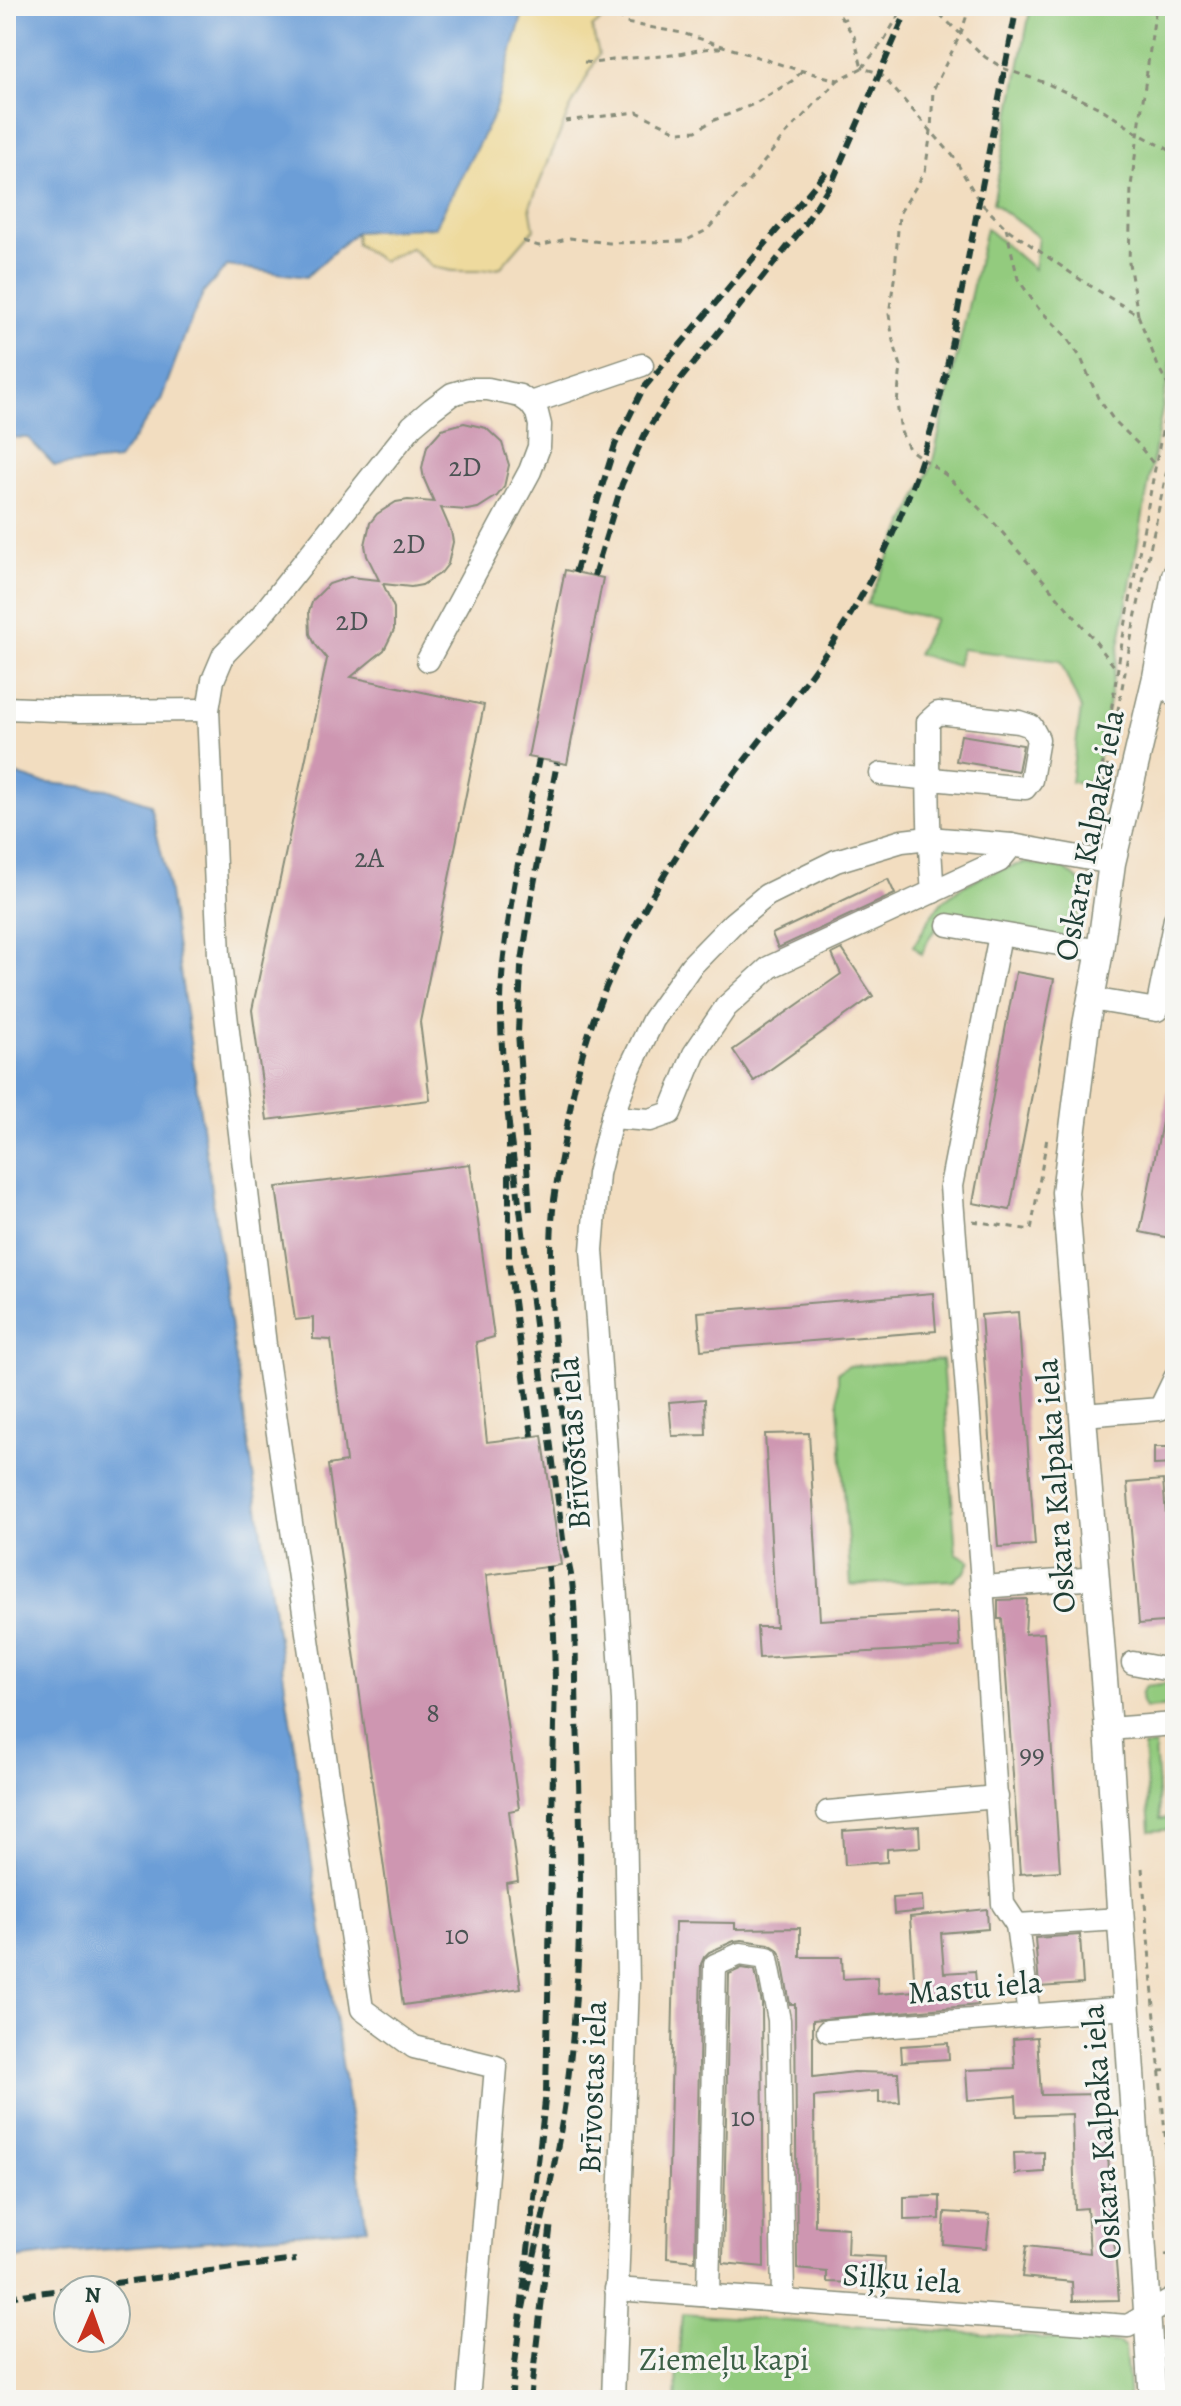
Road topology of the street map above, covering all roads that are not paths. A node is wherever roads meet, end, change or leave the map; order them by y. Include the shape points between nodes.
1 (642, 365) dead end
2 (530, 403) junction
3 (1175, 576) edge
4 (428, 660) dead end
5 (1166, 686) edge
6 (6, 708) edge
7 (208, 710) junction
8 (881, 774) dead end
9 (928, 778) junction
10 (929, 838) junction
11 (1012, 845) junction
12 (1101, 861) junction
13 (933, 892) junction
14 (1175, 919) edge
15 (948, 925) dead end
16 (1000, 935) junction
17 (1100, 951) junction
18 (1091, 999) junction
19 (612, 1117) junction
20 (1175, 1378) edge
21 (1168, 1413) edge
22 (1083, 1415) junction
23 (1096, 1578) junction
24 (983, 1587) junction
25 (1133, 1663) dead end
26 (1175, 1671) edge
27 (1175, 1724) edge
28 (1108, 1729) junction
29 (997, 1797) junction
30 (828, 1812) dead end
31 (1121, 1919) junction
32 (1017, 1925) junction
33 (1127, 2008) junction
34 (1029, 2015) junction
35 (828, 2031) dead end
36 (1146, 2285) junction
37 (616, 2289) junction
38 (1175, 2289) edge
39 (708, 2296) junction
40 (1175, 2298) edge
41 (783, 2301) junction
42 (1148, 2315) junction
43 (468, 2400) edge
44 (613, 2400) edge
45 (1153, 2400) edge

1 - 2 street
2 - 4 street via 540,425 530,471
2 - 7 street via 520,396 469,389 452,394 412,426 261,616 224,654
3 - 5 main road, Oskara Kalpaka iela
5 - 12 main road, Oskara Kalpaka iela
6 - 7 street
7 - 43 street via 219,955 263,1330 362,2009 414,2047 496,2067
8 - 9 street
9 - 9 street via 1025,788 1038,739 1031,726 1019,722 938,713 928,722
9 - 10 street
10 - 11 street, Brīvostas iela
10 - 13 street
10 - 19 street, Brīvostas iela via 891,843 836,861 767,895 733,923 691,966 653,1020
11 - 12 street, Brīvostas iela
11 - 13 street via 999,861
12 - 17 main road, Oskara Kalpaka iela
13 - 19 street via 770,967 726,1007 694,1054 670,1113 650,1120
14 - 18 street via 1157,1010
15 - 16 street
16 - 17 street
16 - 24 street via 951,1186
17 - 18 main road, Oskara Kalpaka iela
18 - 22 main road, Oskara Kalpaka iela via 1065,1192
19 - 37 street, Brīvostas iela via 598,1174 592,1250 623,1700 628,1982
20 - 21 street
21 - 22 street
22 - 23 main road, Oskara Kalpaka iela
23 - 24 street
23 - 28 main road, Oskara Kalpaka iela
24 - 29 street
25 - 26 street
27 - 28 street
28 - 31 main road, Oskara Kalpaka iela
29 - 30 street
29 - 32 street via 1003,1904
31 - 32 street
31 - 33 main road, Oskara Kalpaka iela
32 - 34 street
33 - 34 street, Mastu iela
33 - 36 main road, Oskara Kalpaka iela
34 - 35 street, Mastu iela
36 - 38 street
36 - 42 main road, Oskara Kalpaka iela
37 - 39 street, Siļķu iela
37 - 44 street, Brīvostas iela
39 - 41 street, Siļķu iela
39 - 41 street via 715,1965 740,1954 767,1958 779,2020
40 - 42 street, Siļķu iela
41 - 42 street, Siļķu iela via 1128,2326
42 - 45 main road, Oskara Kalpaka iela

